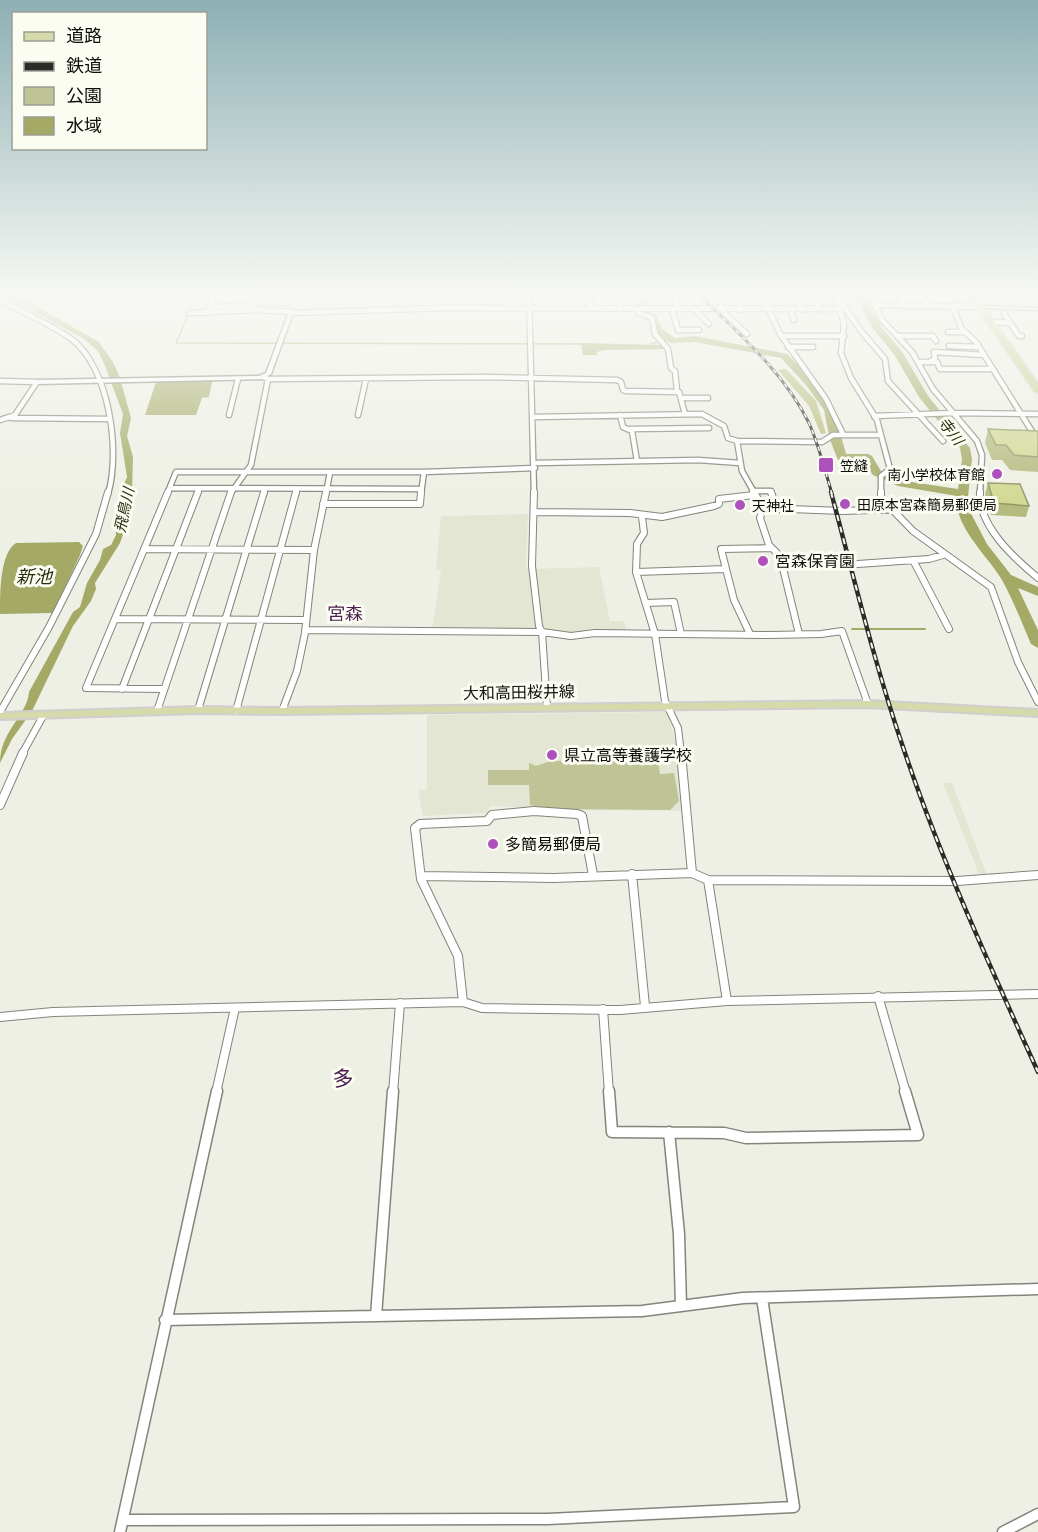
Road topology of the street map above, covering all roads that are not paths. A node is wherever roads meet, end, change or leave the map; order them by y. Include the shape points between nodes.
1 (94, 364) edge
2 (271, 364) edge
3 (531, 364) edge
4 (670, 364) edge
5 (801, 364) edge
6 (846, 364) edge
7 (886, 364) edge
8 (919, 364) edge
9 (938, 364) edge
10 (989, 364) edge
11 (1020, 364) edge
12 (992, 369) junction
13 (265, 378) junction
14 (532, 378) junction
15 (237, 379) junction
16 (366, 379) junction
17 (0, 381) edge
18 (37, 382) junction
19 (99, 382) junction
20 (1038, 390) edge
21 (677, 391) junction
22 (681, 398) junction
23 (708, 398) dead end
24 (952, 413) junction
25 (684, 414) junction
26 (1024, 414) junction
27 (1038, 414) edge
28 (229, 415) dead end
29 (620, 415) junction
30 (920, 415) junction
31 (358, 416) dead end
32 (874, 416) junction
33 (534, 417) junction
34 (11, 418) junction
35 (110, 419) junction
36 (0, 420) edge
37 (709, 428) dead end
38 (630, 429) junction
39 (843, 434) junction
40 (880, 435) junction
41 (737, 441) junction
42 (943, 441) dead end
43 (1038, 441) edge
44 (637, 460) junction
45 (740, 463) junction
46 (535, 466) junction
47 (245, 472) junction
48 (330, 472) junction
49 (424, 472) junction
50 (170, 488) junction
51 (199, 489) junction
52 (232, 489) junction
53 (265, 489) junction
54 (297, 489) junction
55 (326, 489) junction
56 (422, 489) junction
57 (753, 493) junction
58 (323, 504) junction
59 (977, 507) junction
60 (763, 508) junction
61 (890, 509) junction
62 (777, 510) junction
63 (535, 512) junction
64 (642, 517) junction
65 (771, 548) junction
66 (144, 549) junction
67 (176, 549) junction
68 (212, 549) junction
69 (247, 550) junction
70 (280, 550) junction
71 (314, 550) junction
72 (943, 555) junction
73 (912, 560) junction
74 (858, 564) dead end
75 (726, 569) junction
76 (636, 572) junction
77 (1038, 578) edge
78 (646, 603) junction
79 (115, 619) junction
80 (149, 619) junction
81 (188, 619) junction
82 (225, 619) junction
83 (260, 620) junction
84 (306, 620) junction
85 (949, 629) dead end
86 (305, 630) junction
87 (542, 632) junction
88 (655, 634) junction
89 (681, 634) junction
90 (750, 634) junction
91 (799, 634) junction
92 (123, 689) junction
93 (163, 689) junction
94 (1038, 702) edge
95 (868, 704) junction
96 (669, 705) junction
97 (547, 706) junction
98 (198, 710) junction
99 (157, 711) junction
100 (236, 711) junction
101 (282, 711) junction
102 (1038, 713) edge
103 (1, 715) edge
104 (41, 716) junction
105 (0, 804) edge
106 (692, 873) junction
107 (632, 874) junction
108 (593, 875) junction
109 (1038, 875) edge
110 (421, 876) junction
111 (708, 880) junction
112 (1038, 994) edge
113 (878, 996) junction
114 (727, 1001) junction
115 (463, 1002) junction
116 (400, 1003) junction
117 (645, 1006) junction
118 (235, 1008) junction
119 (603, 1009) junction
120 (0, 1017) edge
121 (669, 1132) junction
122 (1038, 1289) edge
123 (762, 1298) junction
124 (681, 1306) junction
125 (376, 1316) junction
126 (165, 1320) junction
127 (1038, 1514) edge
128 (123, 1520) junction
129 (120, 1532) edge
130 (1003, 1532) edge

1 - 19 street
2 - 13 street
3 - 14 street
4 - 21 street
5 - 39 street via 827,398
6 - 32 street
7 - 30 street via 888,381
8 - 24 street
9 - 12 street via 940,369
10 - 12 street
11 - 20 highway
12 - 26 street
13 - 15 street
13 - 16 street
13 - 47 street via 250,465
14 - 16 street
14 - 21 street via 617,380 626,391
14 - 33 street
15 - 19 street
15 - 28 street
16 - 31 street
17 - 18 street
18 - 19 street
18 - 34 street
19 - 35 street
21 - 22 street
22 - 23 street
22 - 25 street
24 - 26 street
24 - 30 street
24 - 59 street via 980,446
25 - 29 street
25 - 41 street via 710,416 726,428 728,438
26 - 27 street
26 - 43 street
29 - 33 street
29 - 38 street via 623,427
30 - 32 street
30 - 42 street
32 - 40 street
33 - 46 street
34 - 35 street
34 - 36 street
35 - 103 street via 113,471 104,513
37 - 38 street
38 - 44 street
39 - 40 street
39 - 41 street via 829,435 822,442
40 - 61 street via 891,469 880,476 879,485 881,498
41 - 45 street
44 - 45 street
44 - 46 street
45 - 57 street
46 - 49 street
46 - 63 street
47 - 48 street
47 - 50 street via 176,472
47 - 52 street
48 - 49 street
48 - 55 street
49 - 56 street
50 - 51 street
50 - 66 street
51 - 52 street
51 - 67 street
52 - 53 street
52 - 68 street
53 - 54 street
53 - 69 street
54 - 55 street
54 - 70 street
55 - 56 street
55 - 58 street
56 - 58 street via 420,504
57 - 60 street
57 - 62 street via 771,491
57 - 64 street via 724,497 714,506 676,515
58 - 71 street
59 - 61 street
59 - 77 street via 1014,560
60 - 62 street
60 - 65 street via 760,518
61 - 62 street
61 - 72 street
63 - 64 street via 630,513
63 - 87 street via 532,566
64 - 76 street via 644,533 637,544
65 - 75 street via 721,549
65 - 91 street via 782,564
66 - 67 street
66 - 79 street
67 - 68 street
67 - 80 street
68 - 69 street
68 - 81 street
69 - 70 street
69 - 82 street
70 - 71 street
70 - 83 street
71 - 84 street
72 - 73 street
72 - 94 street via 991,587 1018,662
73 - 74 street
73 - 85 street
75 - 76 street
75 - 90 street via 734,600
76 - 78 street
78 - 88 street
78 - 89 street via 674,602
79 - 80 street
79 - 92 street via 86,688
80 - 81 street
80 - 92 street
81 - 82 street
81 - 93 street
82 - 83 street
82 - 98 street
83 - 84 street
83 - 100 street
84 - 86 street
86 - 87 street
86 - 101 street via 297,671
87 - 88 street via 571,636
87 - 97 street
88 - 89 street
88 - 96 street
89 - 90 street
90 - 91 street
91 - 95 street via 842,631
92 - 93 street
93 - 99 street
95 - 96 main road, 大和高田桜井線
95 - 102 main road, 大和高田桜井線
96 - 97 main road, 大和高田桜井線
96 - 106 street via 678,728
97 - 101 main road, 大和高田桜井線
98 - 99 main road, 大和高田桜井線
98 - 100 main road, 大和高田桜井線
99 - 104 main road, 大和高田桜井線
100 - 101 main road, 大和高田桜井線
103 - 104 main road, 大和高田桜井線
104 - 105 street
106 - 107 street
106 - 111 street
107 - 108 street
107 - 117 street
108 - 110 street via 507,879
108 - 110 street via 582,816 534,811 492,815 487,821 420,824 416,835
109 - 111 street via 957,881
110 - 115 street via 458,956
111 - 114 street
112 - 113 street
113 - 114 street
113 - 121 street via 918,1136 746,1138 724,1132
114 - 117 street
115 - 116 street
115 - 119 street via 482,1008
116 - 118 street
116 - 125 street
117 - 119 street
118 - 120 street
118 - 126 street
119 - 121 street via 612,1132
121 - 124 street
122 - 123 street
123 - 124 street
123 - 128 street via 794,1507 548,1519
124 - 125 street via 642,1311
125 - 126 street
126 - 128 street
127 - 130 street
128 - 129 street

